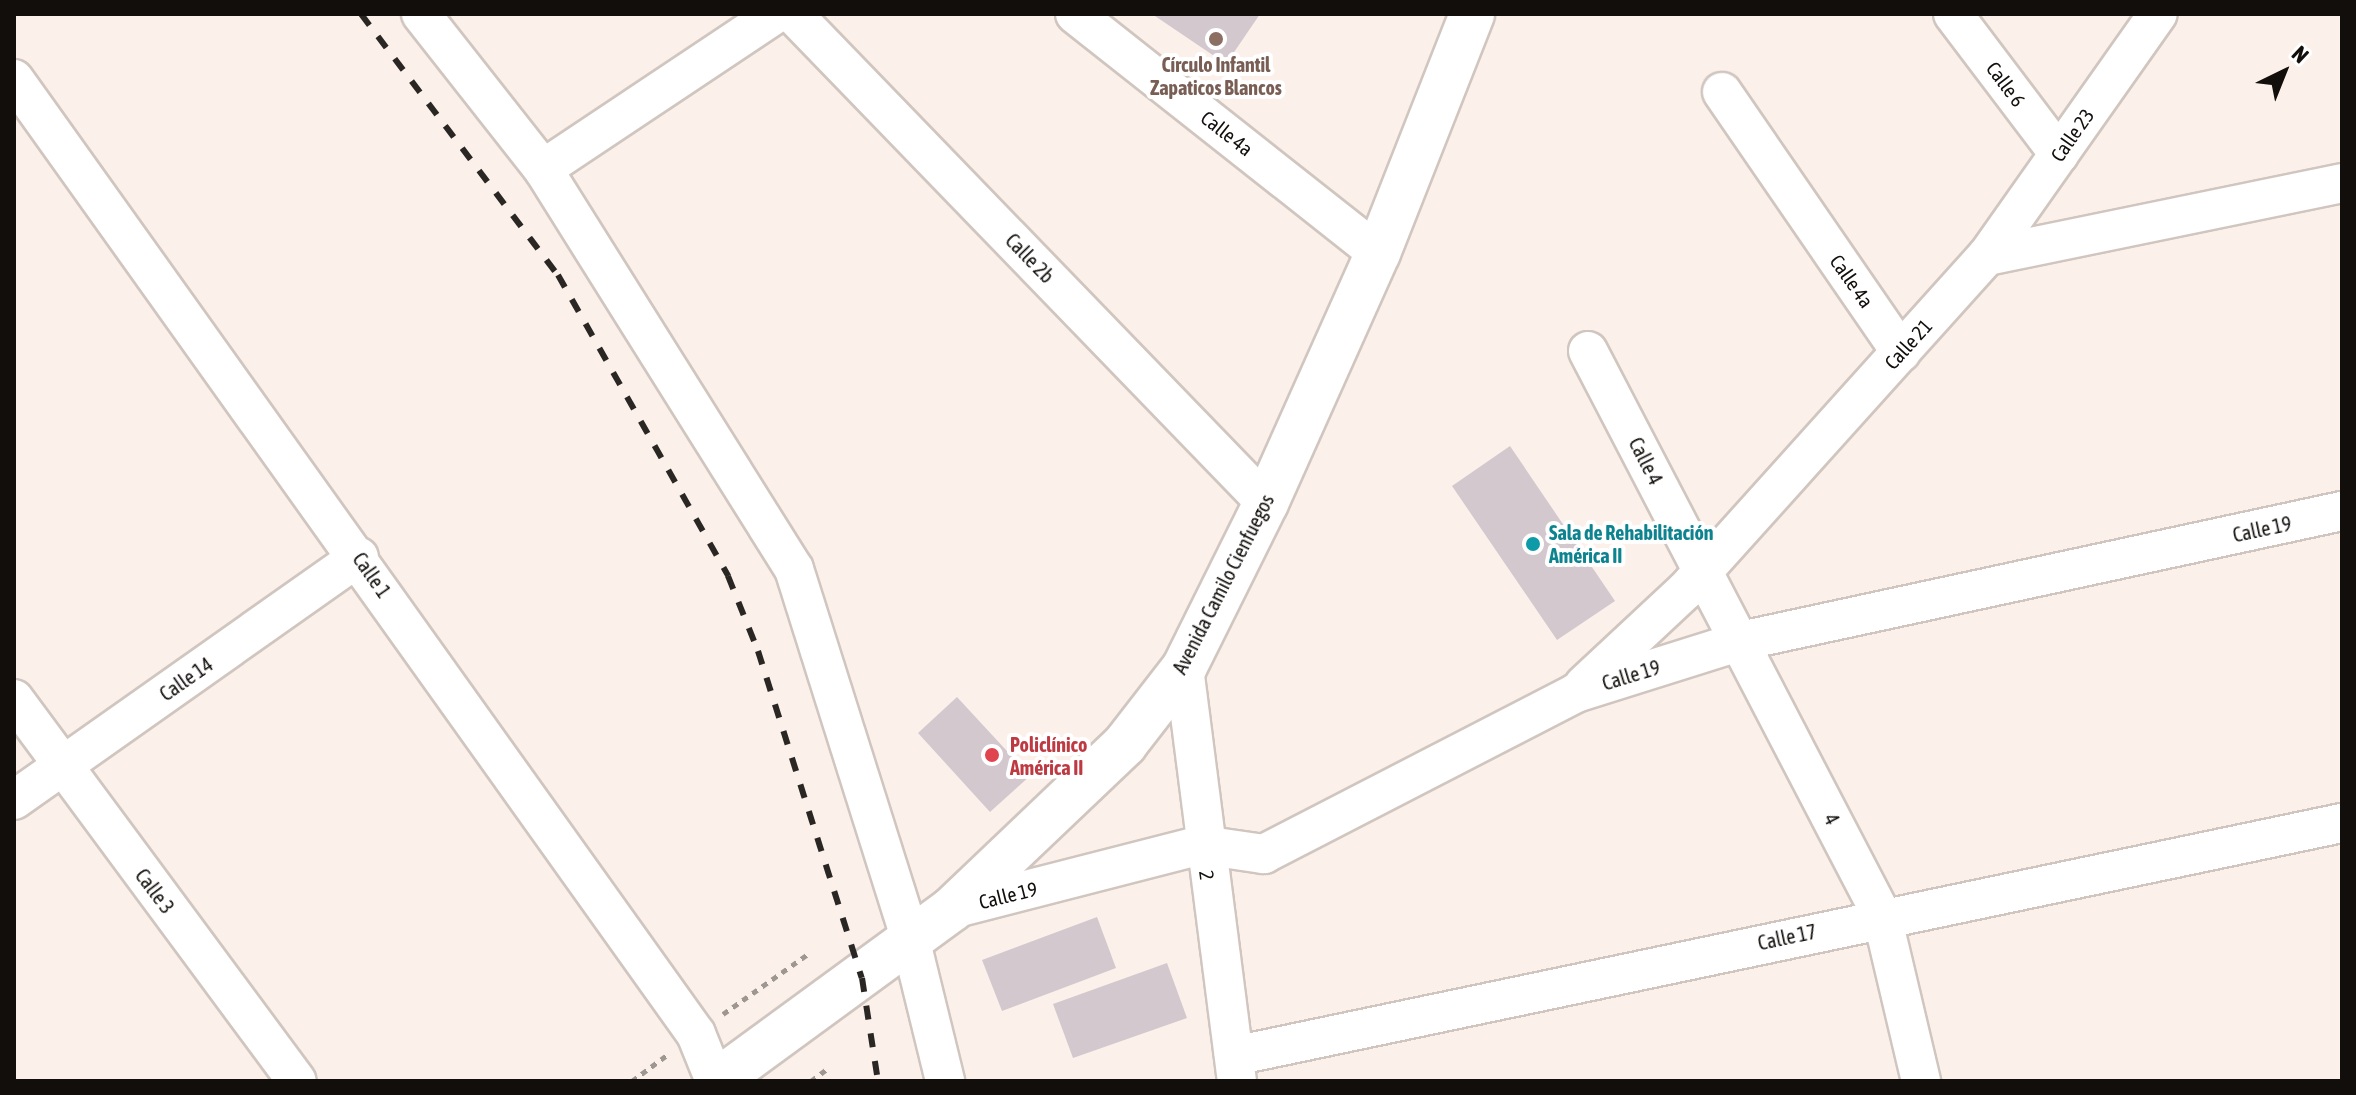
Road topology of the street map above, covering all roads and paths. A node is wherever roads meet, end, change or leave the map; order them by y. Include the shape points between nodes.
1 (421, 14) edge
2 (775, 14) edge
3 (793, 14) edge
4 (1075, 14) edge
5 (1472, 14) edge
6 (1953, 14) edge
7 (2158, 14) edge
8 (14, 79) edge
9 (1722, 92) dead end
10 (2059, 154) junction
11 (543, 169) junction
12 (2342, 183) edge
13 (1378, 253) junction
14 (1987, 256) junction
15 (1588, 351) dead end
16 (1901, 352) junction
17 (1266, 503) junction
18 (2342, 511) edge
19 (359, 557) junction
20 (1703, 572) junction
21 (1741, 641) junction
22 (1184, 668) junction
23 (1576, 693) junction
24 (14, 699) edge
25 (62, 767) junction
26 (14, 800) edge
27 (2342, 823) edge
28 (1202, 845) junction
29 (952, 909) junction
30 (1882, 916) junction
31 (910, 938) junction
32 (827, 1069) dead end
33 (1235, 1069) edge
34 (297, 1081) edge
35 (716, 1081) edge
36 (811, 1081) edge
37 (945, 1081) edge
38 (1921, 1081) edge

1 - 11 street
2 - 11 street
3 - 17 street, Calle 2b
4 - 13 street, Calle 4a
5 - 13 street, Avenida Camilo Cienfuegos
6 - 10 street, Calle 6
7 - 10 street, Calle 23
8 - 19 street, Calle 1
9 - 16 street, Calle 4a
10 - 14 street, Calle 23
11 - 31 street via 794,569
12 - 14 street
13 - 17 street, Avenida Camilo Cienfuegos
14 - 16 street, Calle 21
15 - 20 street, Calle 4
16 - 20 street, Calle 21
17 - 22 street, Avenida Camilo Cienfuegos
18 - 21 street, Calle 19
19 - 25 street, Calle 14
19 - 35 street, Calle 1 via 696,1034
20 - 21 street, 4
20 - 23 street, Calle 21
21 - 23 street, Calle 19
21 - 30 street, 4
22 - 28 street, 2
22 - 29 street, Avenida Camilo Cienfuegos via 1125,744
23 - 28 street, Calle 19 via 1264,854
24 - 25 street, Calle 3
25 - 26 street, Calle 14
25 - 34 street, Calle 3
27 - 30 street, Calle 17
28 - 29 street, Calle 19
28 - 33 street, 2
29 - 31 street, Avenida Camilo Cienfuegos
30 - 33 street, Calle 17
30 - 38 street, 4
31 - 35 street, Avenida Camilo Cienfuegos
31 - 37 street
32 - 36 path

